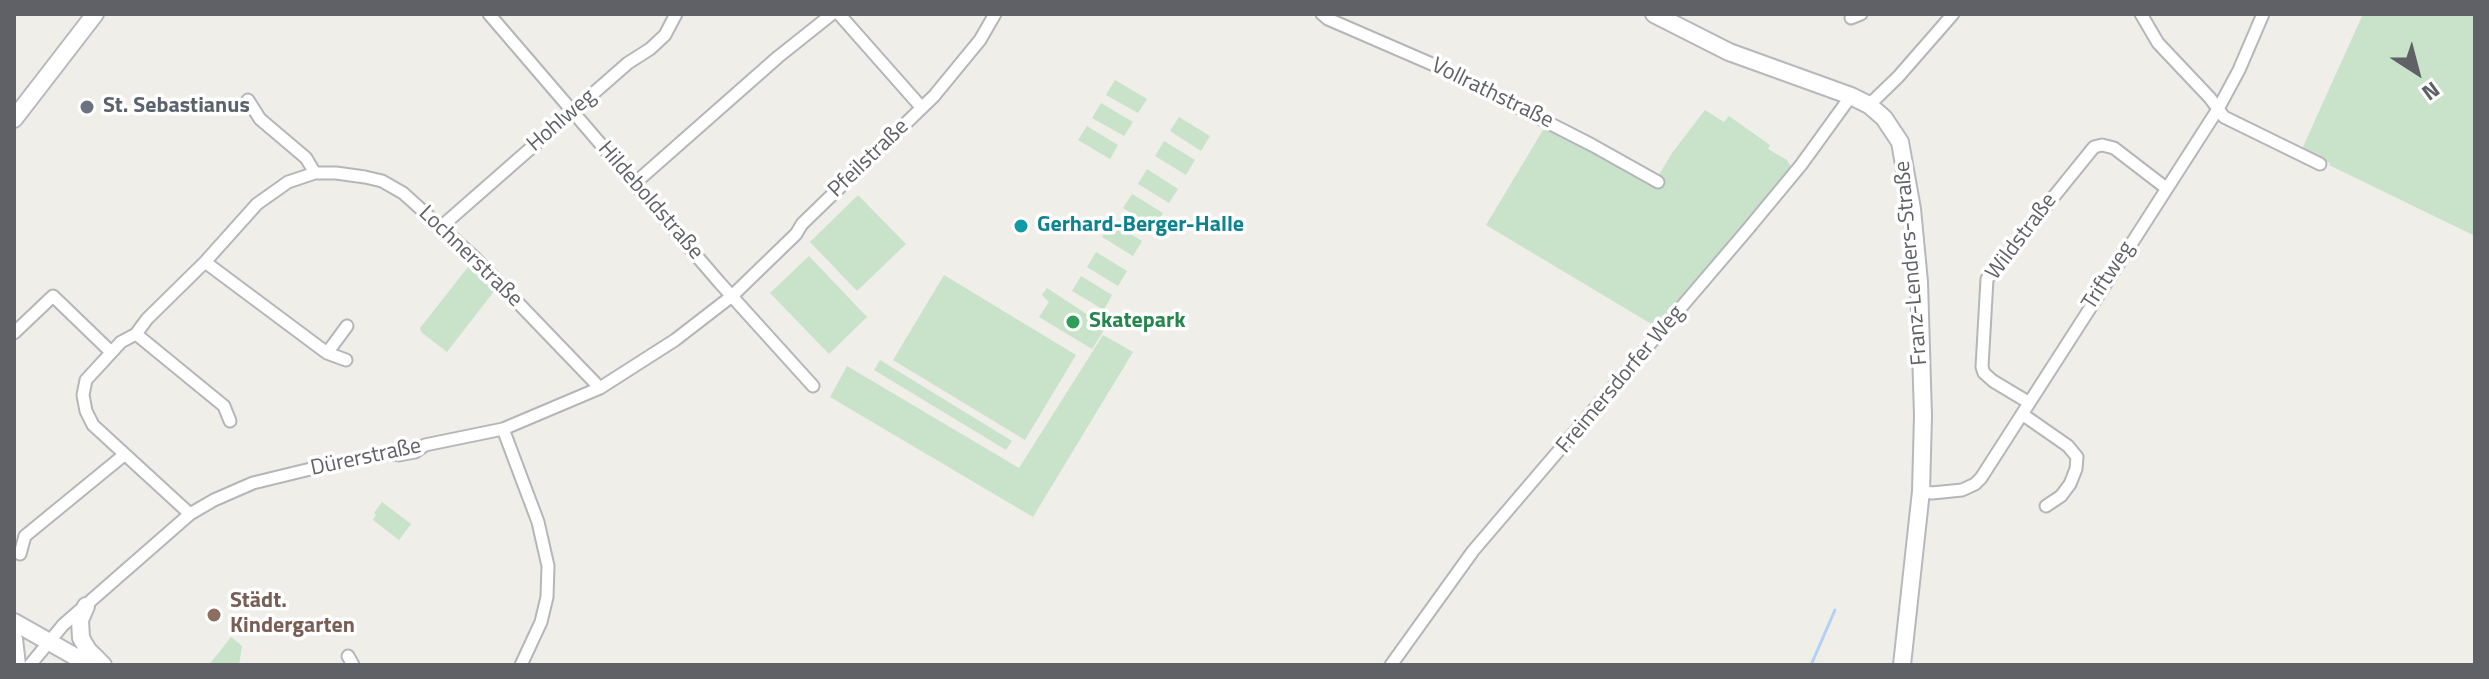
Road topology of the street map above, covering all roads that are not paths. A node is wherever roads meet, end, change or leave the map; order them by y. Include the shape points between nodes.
1 (95, 14) edge
2 (489, 14) edge
3 (676, 14) edge
4 (832, 14) edge
5 (839, 14) edge
6 (995, 14) edge
7 (1322, 14) edge
8 (1654, 14) edge
9 (1953, 14) edge
10 (2141, 14) edge
11 (2263, 14) edge
12 (1851, 96) junction
13 (248, 100) dead end
14 (1869, 105) junction
15 (922, 108) junction
16 (2218, 109) junction
17 (573, 111) junction
18 (14, 119) edge
19 (2320, 164) dead end
20 (315, 173) junction
21 (1658, 182) dead end
22 (635, 183) junction
23 (2166, 188) junction
24 (442, 226) junction
25 (205, 262) junction
26 (732, 296) junction
27 (347, 326) dead end
28 (14, 333) edge
29 (136, 334) junction
30 (111, 352) junction
31 (327, 353) junction
32 (346, 360) dead end
33 (813, 386) dead end
34 (600, 388) junction
35 (2028, 402) junction
36 (2022, 414) junction
37 (230, 421) dead end
38 (503, 429) junction
39 (124, 455) junction
40 (1921, 491) junction
41 (2046, 506) dead end
42 (190, 514) junction
43 (20, 554) dead end
44 (86, 606) junction
45 (14, 622) edge
46 (14, 639) edge
47 (49, 642) junction
48 (17, 665) edge
49 (30, 665) edge
50 (90, 665) edge
51 (103, 665) edge
52 (521, 665) edge
53 (1391, 665) edge
54 (1902, 665) edge

1 - 18 street
2 - 17 street, Hildeboldstraße
3 - 17 street, Hohlweg via 658,42
4 - 22 street
5 - 15 street
6 - 15 street, Pfeilstraße via 957,70
7 - 21 street, Vollrathstraße via 1459,77
8 - 12 street, Franz-Lenders-Straße via 1729,52
9 - 14 street
10 - 16 street via 2158,43
11 - 16 street, Triftweg
12 - 14 street, Franz-Lenders-Straße
12 - 53 street, Freimersdorfer Weg via 1748,229 1473,551
13 - 20 street via 260,119 306,158
14 - 40 street, Franz-Lenders-Straße via 1900,142 1912,209 1923,356
15 - 26 street, Pfeilstraße
16 - 19 street via 2230,122
16 - 23 street, Triftweg
17 - 22 street, Hildeboldstraße
17 - 24 street, Hohlweg
20 - 24 street, Lochnerstraße via 382,181
20 - 25 street, Lochnerstraße via 267,196
22 - 26 street, Hildeboldstraße
23 - 35 street, Triftweg
23 - 35 street, Wildstraße via 2114,148 2094,147 1987,279 1982,367 1993,381
24 - 34 street, Lochnerstraße
25 - 29 street, Lochnerstraße
25 - 31 street
26 - 33 street, Hildeboldstraße
26 - 34 street, Dürerstraße
27 - 31 street
28 - 30 street via 53,296
29 - 30 street, Lochnerstraße
29 - 37 street via 224,406
30 - 39 street, Lochnerstraße via 86,380 83,395 93,425
31 - 32 street
34 - 38 street, Dürerstraße
35 - 36 street, Triftweg
36 - 40 street, Triftweg via 1975,484 1946,492
36 - 41 street via 2077,457 2070,484
38 - 42 street, Dürerstraße via 253,483
38 - 52 street via 538,522 548,566 541,622
39 - 42 street, Lochnerstraße
39 - 43 street via 25,536
40 - 54 street, Franz-Lenders-Straße
42 - 44 street, Dürerstraße
44 - 47 street, Dürerstraße
44 - 51 street via 81,638
45 - 47 street
46 - 48 street
47 - 49 street, Dürerstraße
47 - 50 street

